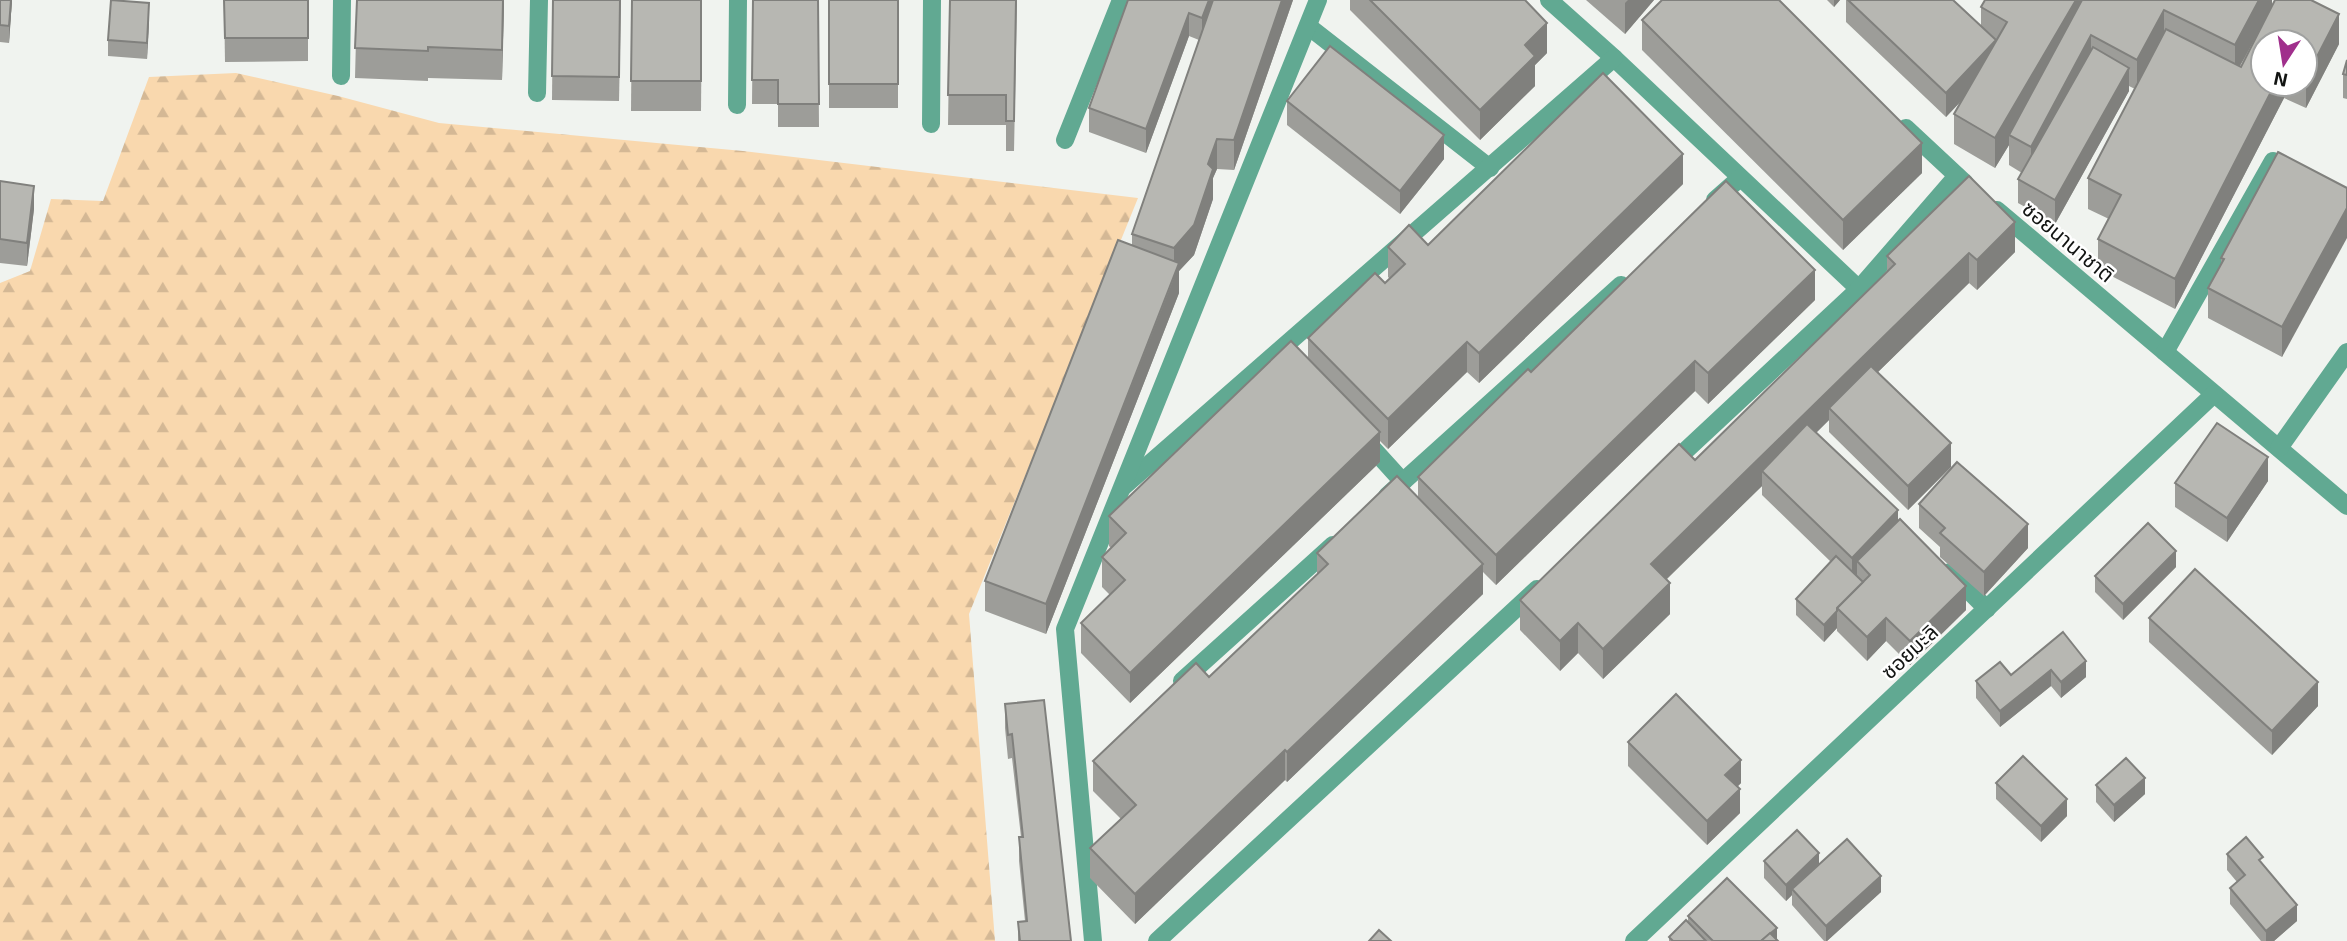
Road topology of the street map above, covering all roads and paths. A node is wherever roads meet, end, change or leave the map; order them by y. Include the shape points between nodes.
1 (342, 0) edge
2 (539, 0) edge
3 (738, 0) edge
4 (932, 0) edge
5 (1121, 0) edge
6 (1318, 0) edge
7 (1549, 0) edge
8 (1308, 26) junction
9 (1614, 58) junction
10 (341, 76) dead end
11 (537, 93) dead end
12 (737, 105) dead end
13 (1889, 111) edge
14 (931, 124) dead end
15 (1065, 141) dead end
16 (2273, 161) edge
17 (1490, 168) junction
18 (1740, 177) junction
19 (1957, 177) junction
20 (1699, 214) edge
21 (1638, 270) edge
22 (1859, 289) junction
23 (2165, 352) junction
24 (2347, 352) edge
25 (2214, 394) junction
26 (1356, 431) edge
27 (2279, 448) junction
28 (1403, 482) junction
29 (1652, 482) edge
30 (1122, 488) junction
31 (2347, 506) edge
32 (1372, 509) edge
33 (1342, 537) edge
34 (1938, 560) edge
35 (1551, 575) edge
36 (1987, 609) junction
37 (1169, 692) edge
38 (1098, 756) edge
39 (1078, 775) junction
40 (1093, 941) edge
41 (1157, 941) edge
42 (1634, 941) edge

1 - 10 street
2 - 11 street
3 - 12 street
4 - 14 street
5 - 15 street
6 - 8 street
7 - 9 street
8 - 17 street
8 - 30 street
9 - 17 street
9 - 18 street
13 - 19 street, ซอยนานาชาติ
16 - 23 street
17 - 30 street via 1287,354
18 - 20 street
18 - 22 street
19 - 22 street
19 - 23 street, ซอยนานาชาติ
21 - 28 street
22 - 29 street
23 - 25 street, ซอยนานาชาติ
24 - 27 street
25 - 27 street, ซอยนานาชาติ
25 - 36 street, ซอยมะลิ
26 - 28 street
27 - 31 street, ซอยนานาชาติ
28 - 32 street
30 - 39 street via 1065,629
33 - 37 street
34 - 36 street
35 - 41 street
36 - 42 street, ซอยมะลิ
38 - 39 street
39 - 40 street

